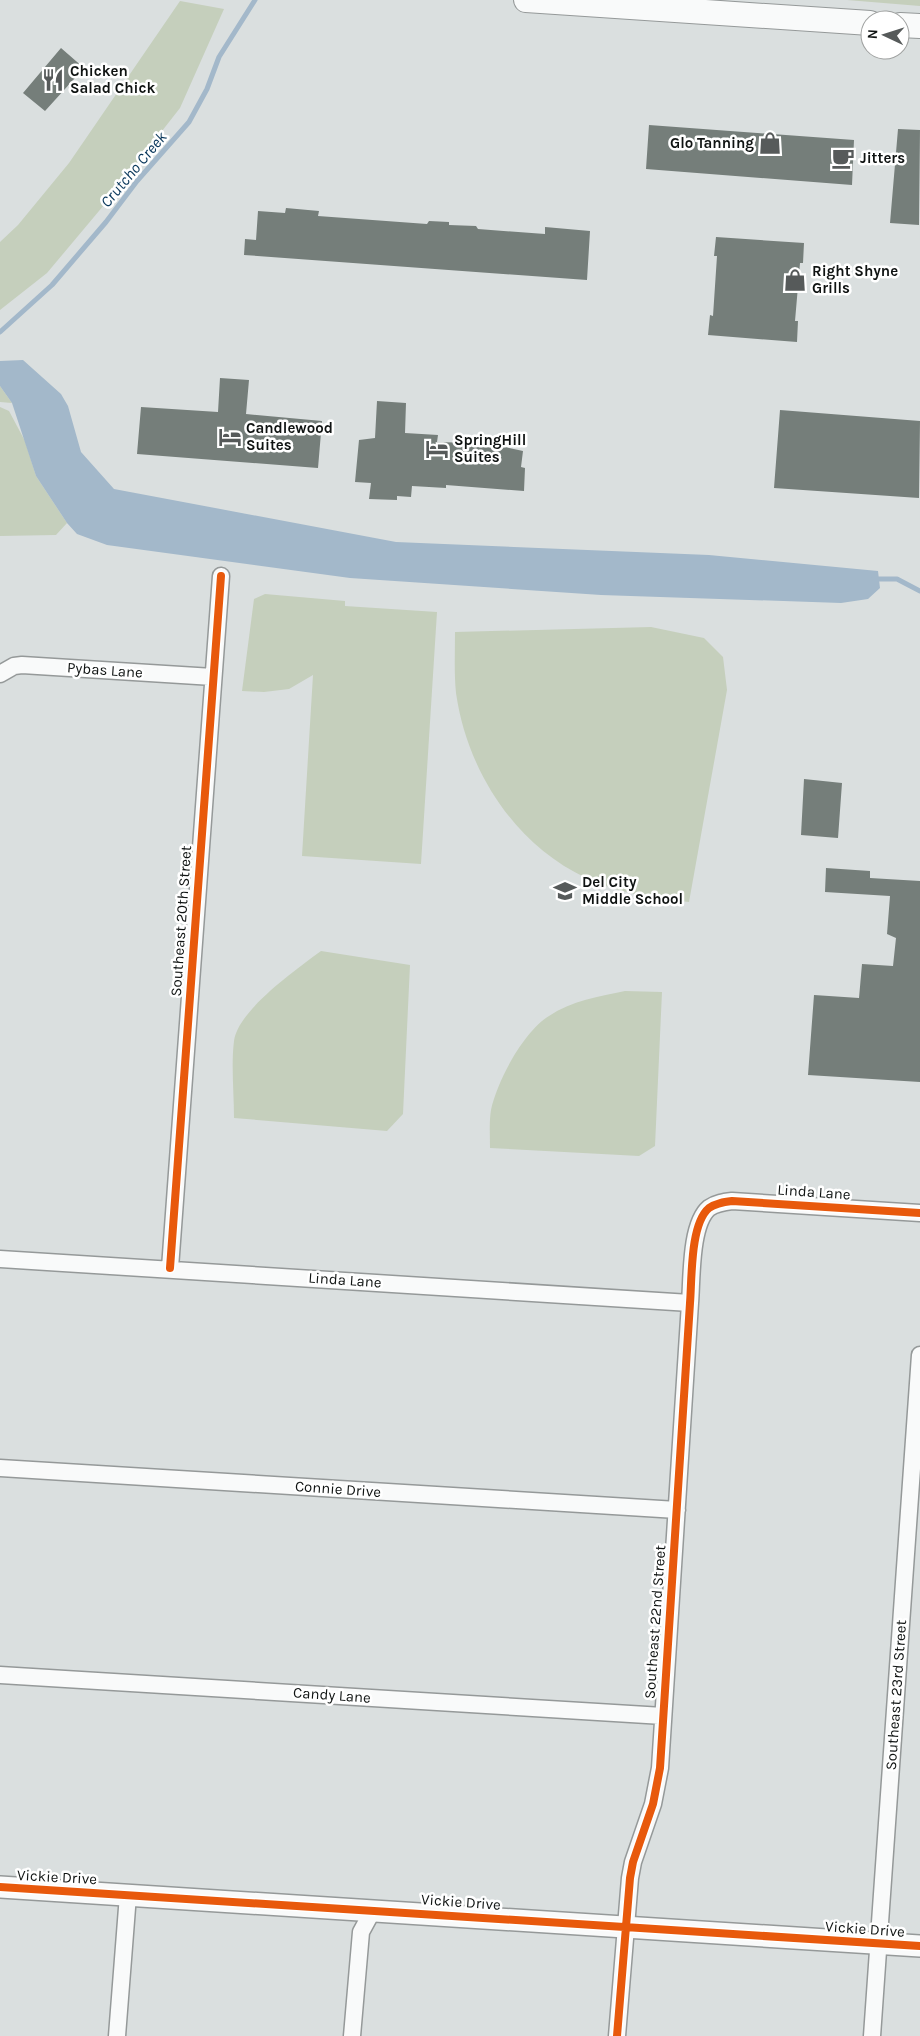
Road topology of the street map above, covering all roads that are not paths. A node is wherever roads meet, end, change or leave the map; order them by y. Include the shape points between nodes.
1 (526, 0) edge
2 (860, 22) edge
3 (220, 576) dead end
4 (0, 674) edge
5 (213, 677) junction
6 (708, 1209) joint
7 (920, 1213) edge
8 (0, 1259) edge
9 (170, 1268) junction
10 (690, 1303) junction
11 (920, 1355) edge
12 (0, 1468) edge
13 (676, 1510) junction
14 (0, 1674) edge
15 (663, 1716) junction
16 (0, 1887) edge
17 (128, 1895) junction
18 (373, 1910) junction
19 (625, 1927) junction
20 (878, 1943) junction
21 (920, 1946) edge
22 (117, 2036) edge
23 (352, 2036) edge
24 (617, 2036) edge
25 (872, 2036) edge

1 - 2 main road
3 - 5 street, Southeast 20th Street
4 - 5 street, Pybas Lane via 22,665
5 - 9 street, Southeast 20th Street
6 - 7 street, Linda Lane via 718,1203 732,1201
6 - 10 street, Southeast 22nd Street via 695,1239
8 - 9 street, Linda Lane
9 - 10 street, Linda Lane
10 - 13 street, Southeast 22nd Street
11 - 20 street, Southeast 23rd Street
12 - 13 street, Connie Drive
13 - 15 street, Southeast 22nd Street
14 - 15 street, Candy Lane
15 - 19 street, Southeast 22nd Street via 660,1768 653,1804 633,1862
16 - 17 street, Vickie Drive
17 - 18 street, Vickie Drive
17 - 22 street
18 - 19 street, Vickie Drive
18 - 23 street via 361,1932
19 - 20 street, Vickie Drive
19 - 24 street, Southeast 22nd Street
20 - 21 street, Vickie Drive
20 - 25 street, Southeast 23rd Street

